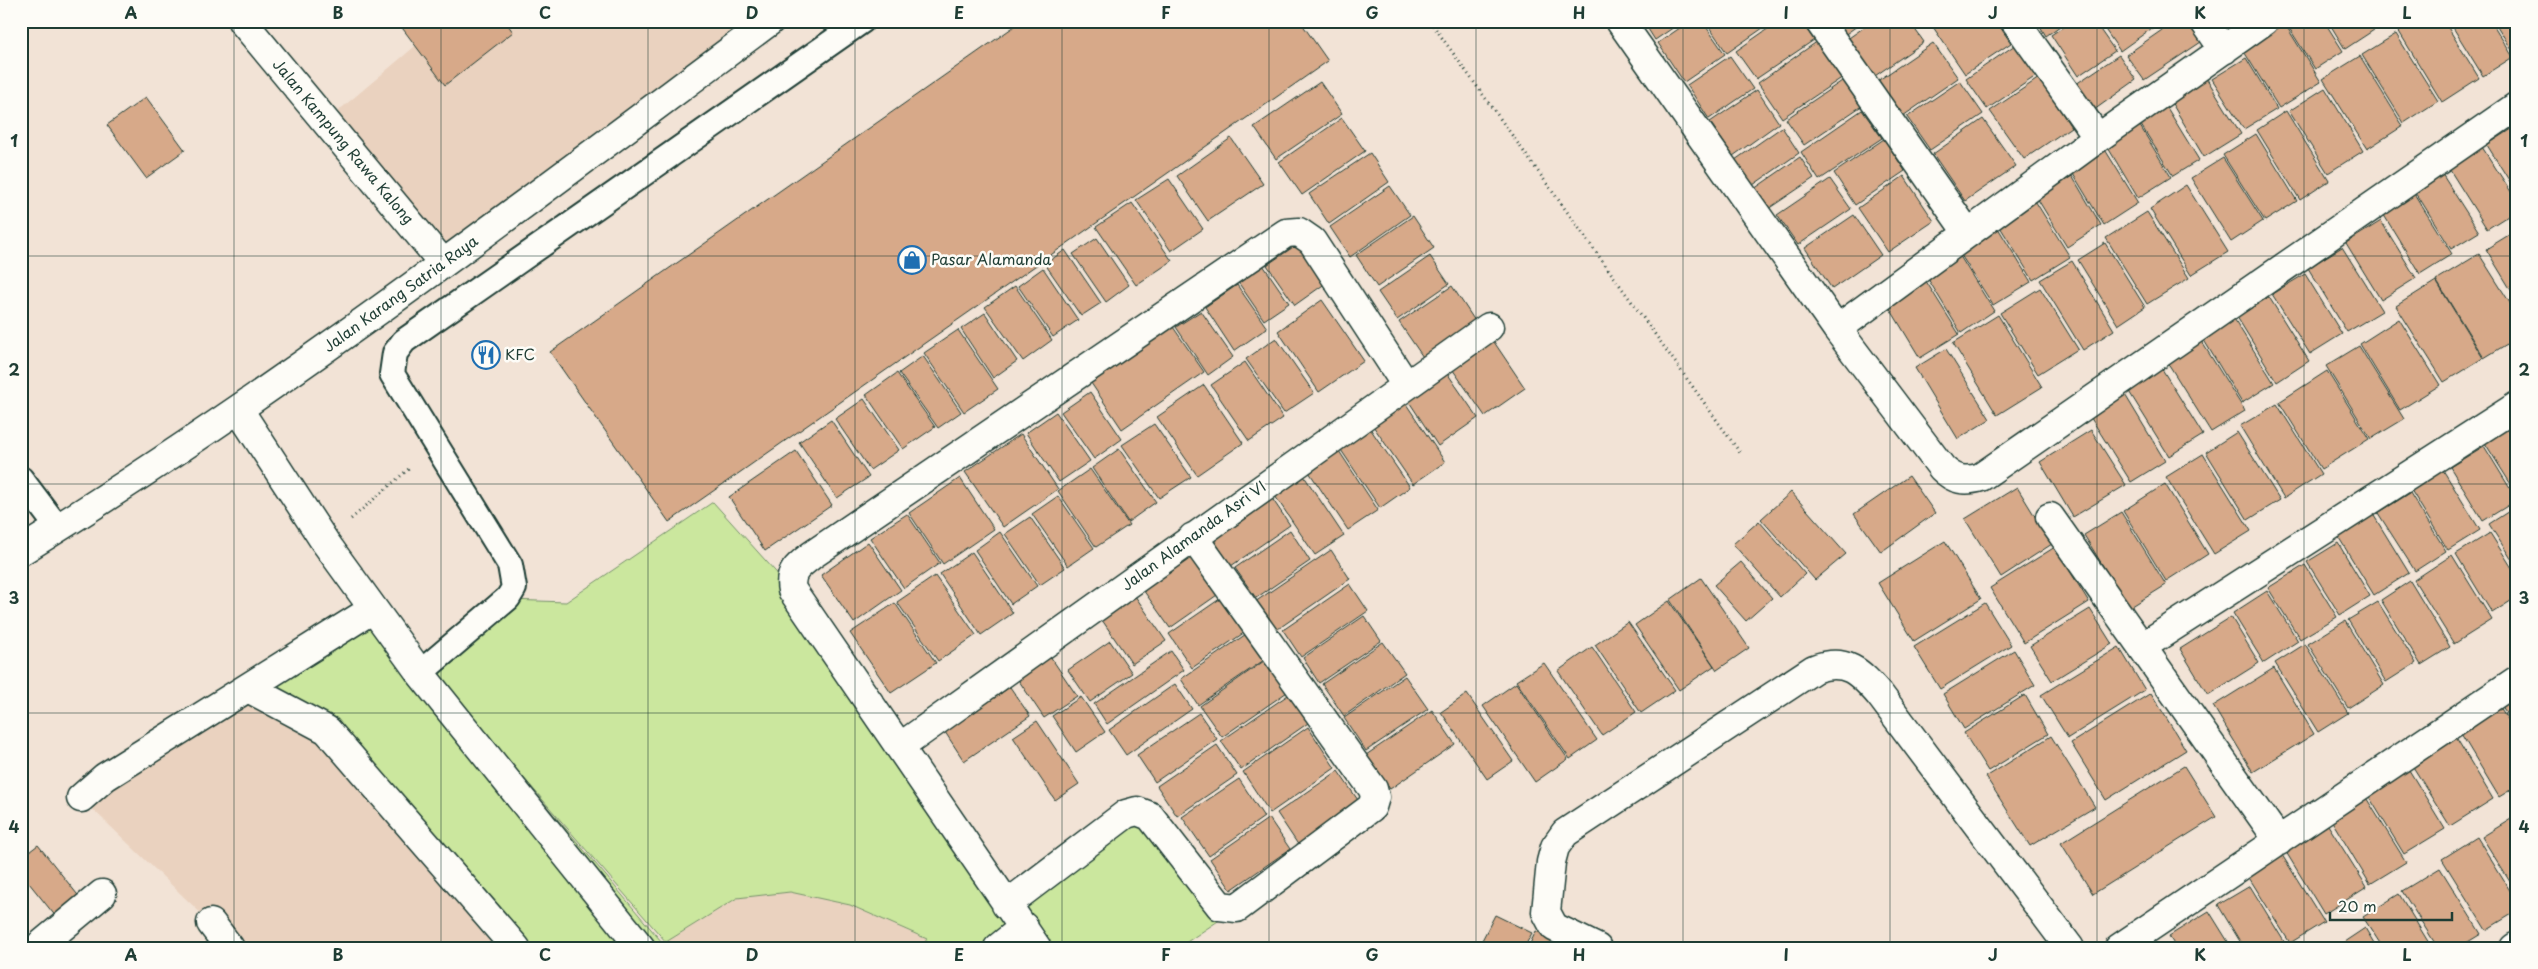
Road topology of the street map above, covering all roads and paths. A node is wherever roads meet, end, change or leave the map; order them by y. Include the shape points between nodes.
1 (242, 21) edge
2 (770, 21) edge
3 (862, 21) edge
4 (1430, 21) edge
5 (1620, 21) edge
6 (1819, 21) edge
7 (2015, 21) edge
8 (2204, 21) edge
9 (2264, 21) edge
10 (2224, 50) junction
11 (2517, 106) edge
12 (2098, 138) junction
13 (1967, 232) junction
14 (443, 264) junction
15 (1489, 327) dead end
16 (1837, 329) junction
17 (1406, 385) junction
18 (2517, 406) edge
19 (239, 410) junction
20 (435, 445) junction
21 (1741, 454) dead end
22 (21, 479) edge
23 (2050, 517) dead end
24 (58, 528) junction
25 (1193, 537) junction
26 (325, 542) junction
27 (21, 551) edge
28 (373, 609) junction
29 (2143, 646) junction
30 (420, 673) junction
31 (2517, 680) edge
32 (248, 688) junction
33 (900, 746) junction
34 (81, 798) dead end
35 (2279, 840) junction
36 (102, 894) dead end
37 (1006, 905) junction
38 (211, 923) dead end
39 (1031, 938) edge
40 (37, 948) edge
41 (230, 948) edge
42 (516, 948) edge
43 (641, 948) edge
44 (998, 948) edge
45 (1597, 948) edge
46 (2070, 948) edge
47 (2119, 948) edge

1 - 14 street, Jalan Kampung Rawa Kalong
2 - 14 street, Jalan Karang Satria Raya
3 - 20 lane via 404,341 395,353 392,374
4 - 21 path
5 - 16 street
6 - 13 street
7 - 12 street
8 - 10 street
9 - 10 street
10 - 12 street
11 - 16 street via 1982,477 1958,479 1942,468
12 - 13 street
13 - 16 street
14 - 19 street, Jalan Karang Satria Raya
15 - 17 street, Jalan Alamanda Asri VI
17 - 25 street, Jalan Alamanda Asri VI
17 - 33 street via 1312,241 1299,232 1286,233 812,554 793,570 792,590
18 - 29 street
19 - 24 street, Jalan Karang Satria Raya
19 - 26 street
20 - 26 path
20 - 30 lane via 510,565 514,588 508,598
22 - 24 lane
23 - 29 street
24 - 27 street, Jalan Karang Satria Raya
25 - 33 street, Jalan Alamanda Asri VI
25 - 37 street via 1373,789 1372,807 1237,908 1220,906 1150,816 1136,811 1126,814
26 - 28 street
28 - 30 street
28 - 32 street
29 - 35 street
30 - 43 street
31 - 35 street
32 - 34 street via 105,777
32 - 42 street via 327,730
33 - 37 street
35 - 47 street
36 - 40 street
37 - 39 street
38 - 41 street
39 - 44 street
45 - 46 street via 1554,927 1546,912 1555,847 1566,834 1814,670 1828,664 1845,665 1864,676

